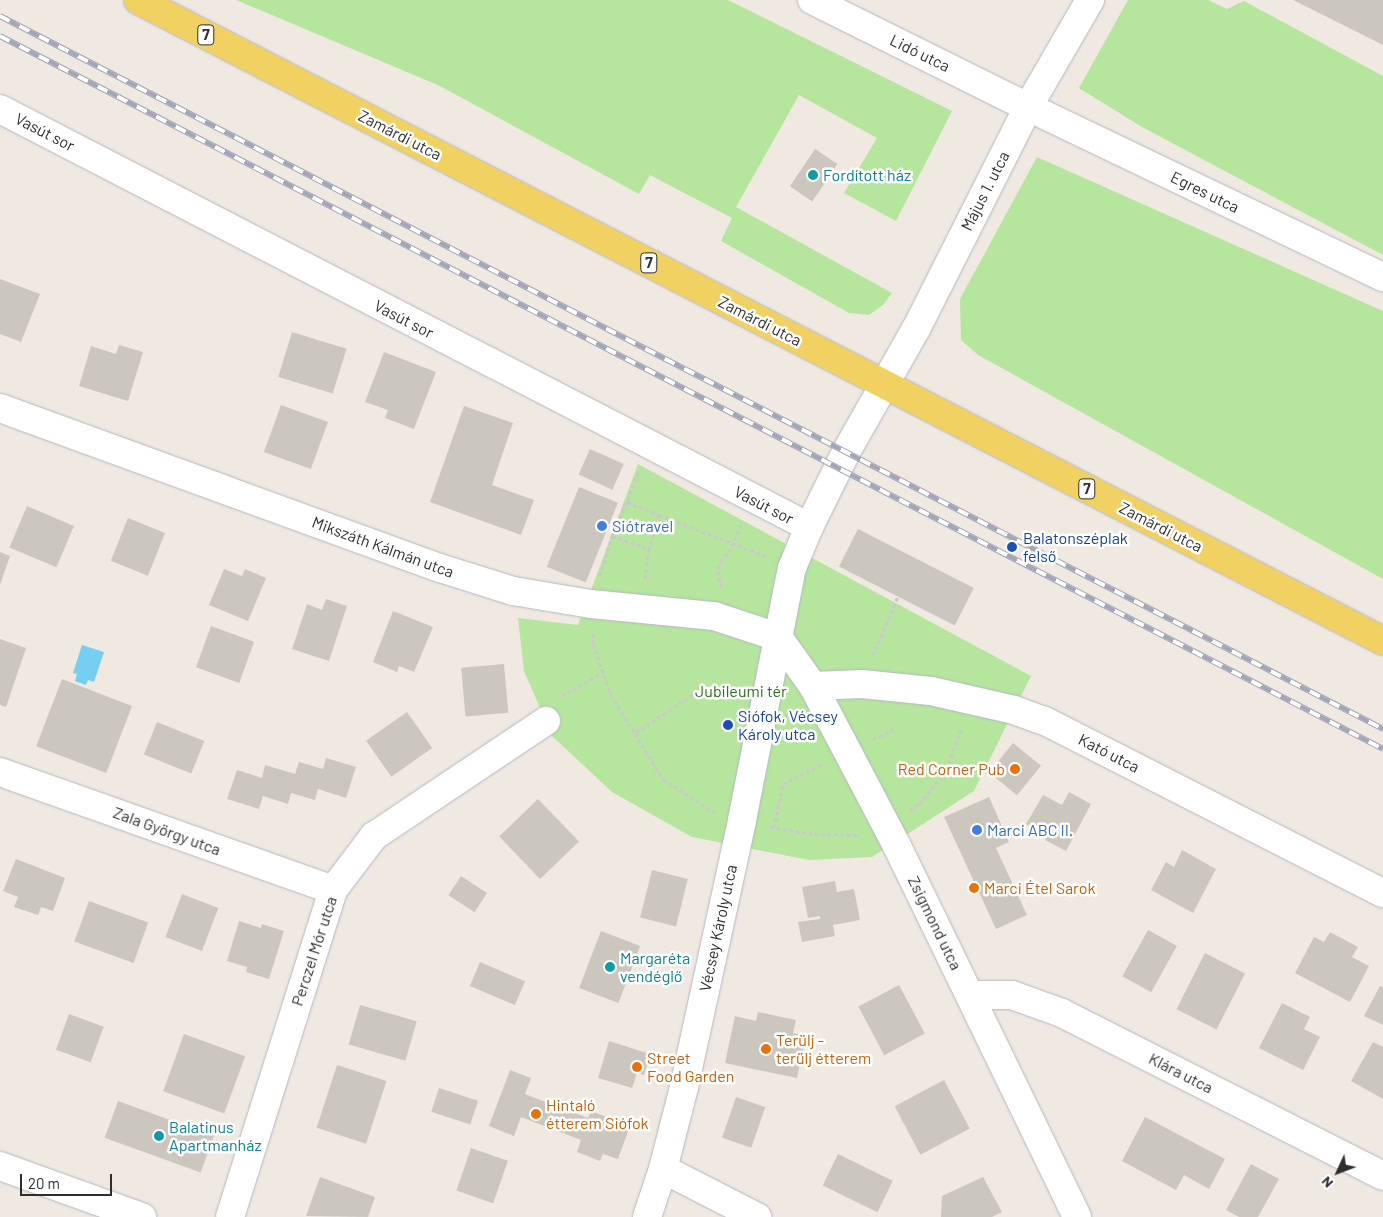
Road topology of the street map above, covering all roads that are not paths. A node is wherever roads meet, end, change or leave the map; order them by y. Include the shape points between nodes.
1 (138, 0) edge
2 (812, 0) edge
3 (1090, 0) edge
4 (1028, 107) junction
5 (0, 109) edge
6 (1383, 278) edge
7 (884, 385) junction
8 (0, 408) edge
9 (809, 527) junction
10 (778, 637) junction
11 (1383, 642) edge
12 (813, 686) junction
13 (546, 721) dead end
14 (0, 772) edge
15 (334, 890) junction
16 (1383, 893) edge
17 (972, 996) junction
18 (0, 1166) edge
19 (663, 1169) junction
20 (1383, 1176) edge
21 (142, 1217) edge
22 (230, 1217) edge
23 (647, 1217) edge
24 (757, 1217) edge
25 (1077, 1217) edge

1 - 7 main road, Zamárdi utca / 7
2 - 4 street, Lidó utca
3 - 4 street, Május 1. utca
4 - 6 street, Egres utca
4 - 7 street, Május 1. utca via 916,329
5 - 9 street, Vasút sor
7 - 9 street
7 - 11 main road, Zamárdi utca / 7
8 - 10 street, Mikszáth Kálmán utca via 440,568 513,590 592,604 714,616
9 - 10 street via 792,568
10 - 12 street, Zsigmond utca
10 - 19 street, Vécsey Károly utca via 742,820
12 - 16 street, Kató utca via 862,684 931,692 1014,710 1045,721
12 - 17 street, Zsigmond utca
13 - 15 street, Perczel Mór utca via 374,836
14 - 15 street, Zala György utca
15 - 22 street, Perczel Mór utca
17 - 20 street, Klára utca via 1012,995 1062,1013
17 - 25 street, Zsigmond utca
18 - 21 street
19 - 23 street, Vécsey Károly utca
19 - 24 street

